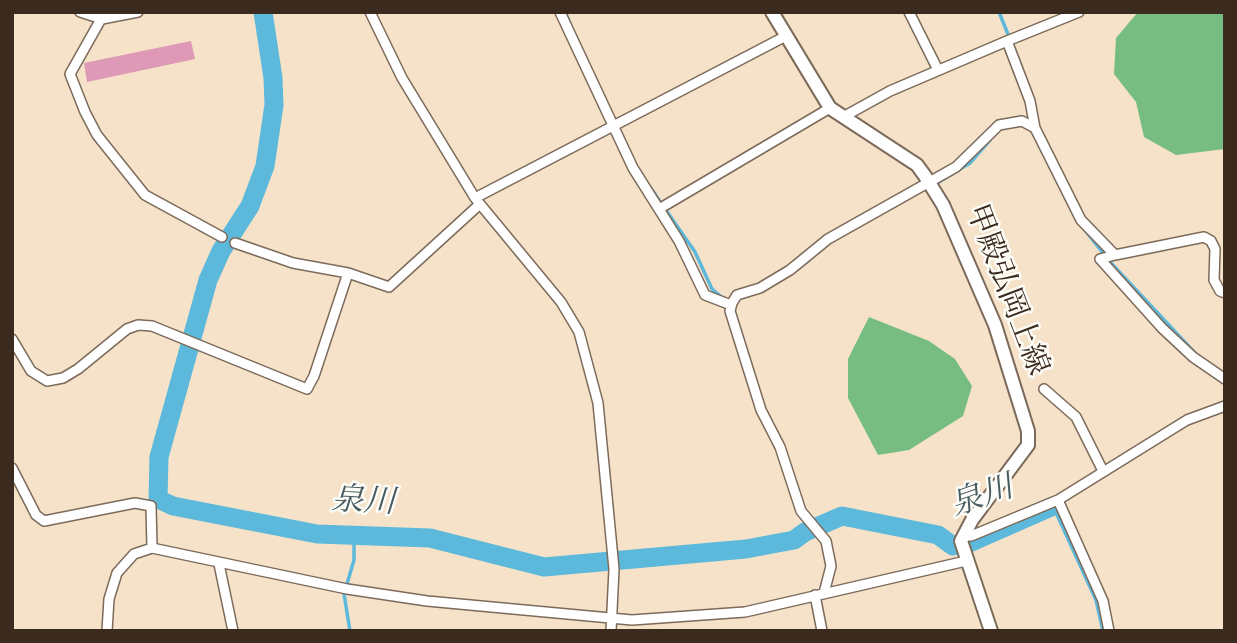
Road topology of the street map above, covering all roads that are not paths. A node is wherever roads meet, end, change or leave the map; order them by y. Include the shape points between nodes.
1 (80, 12) edge
2 (138, 12) edge
3 (370, 12) edge
4 (560, 12) edge
5 (772, 12) edge
6 (909, 12) edge
7 (1079, 12) edge
8 (103, 16) edge
9 (786, 36) junction
10 (1012, 39) junction
11 (938, 70) junction
12 (831, 108) junction
13 (843, 117) junction
14 (616, 125) junction
15 (1035, 128) junction
16 (931, 185) junction
17 (477, 201) junction
18 (664, 206) junction
19 (222, 237) dead end
20 (235, 243) dead end
21 (1110, 256) junction
22 (348, 273) junction
23 (1225, 293) edge
24 (732, 302) junction
25 (12, 340) edge
26 (1225, 379) edge
27 (1044, 388) dead end
28 (1225, 406) edge
29 (12, 468) edge
30 (1103, 471) junction
31 (1058, 500) junction
32 (963, 547) junction
33 (152, 548) junction
34 (219, 564) junction
35 (820, 594) junction
36 (610, 618) junction
37 (107, 631) edge
38 (233, 631) edge
39 (611, 631) edge
40 (822, 631) edge
41 (991, 631) edge
42 (1109, 631) edge

1 - 8 street
2 - 8 street
3 - 17 street via 402,78
4 - 14 street
5 - 9 main road, 甲殿弘岡上線
6 - 11 street
7 - 10 street
8 - 19 street via 70,74 97,135 145,195
9 - 12 main road, 甲殿弘岡上線
9 - 14 street
10 - 11 street
10 - 15 street
11 - 13 street
12 - 13 main road, 甲殿弘岡上線
12 - 18 street
13 - 16 main road, 甲殿弘岡上線 via 916,165
14 - 17 street
14 - 18 street via 632,168
15 - 16 street via 1022,121 999,125 973,154
15 - 21 street via 1081,220
16 - 24 street via 828,239 790,270
16 - 32 main road, 甲殿弘岡上線 via 993,321 1028,431 1028,445
17 - 22 street via 389,287
17 - 36 street via 561,302 588,355 598,402 614,569
18 - 24 street via 705,295
20 - 22 street
21 - 23 street via 1204,237 1215,249 1214,280
21 - 26 street via 1100,259 1162,328
22 - 25 street via 307,389 152,326 127,330 64,379 47,381 31,371
24 - 35 street via 730,311 761,410 780,447 802,511 826,541 831,566
27 - 30 street via 1076,417
28 - 30 street via 1187,420
29 - 33 street via 36,515 44,521 135,503 151,506
30 - 31 street
31 - 32 street via 971,536
31 - 42 street via 1103,601
32 - 35 street
32 - 41 main road
33 - 34 street
33 - 37 street via 134,554 117,573
34 - 36 street via 427,601
34 - 38 street
35 - 36 street via 746,612
35 - 40 street
36 - 39 street

